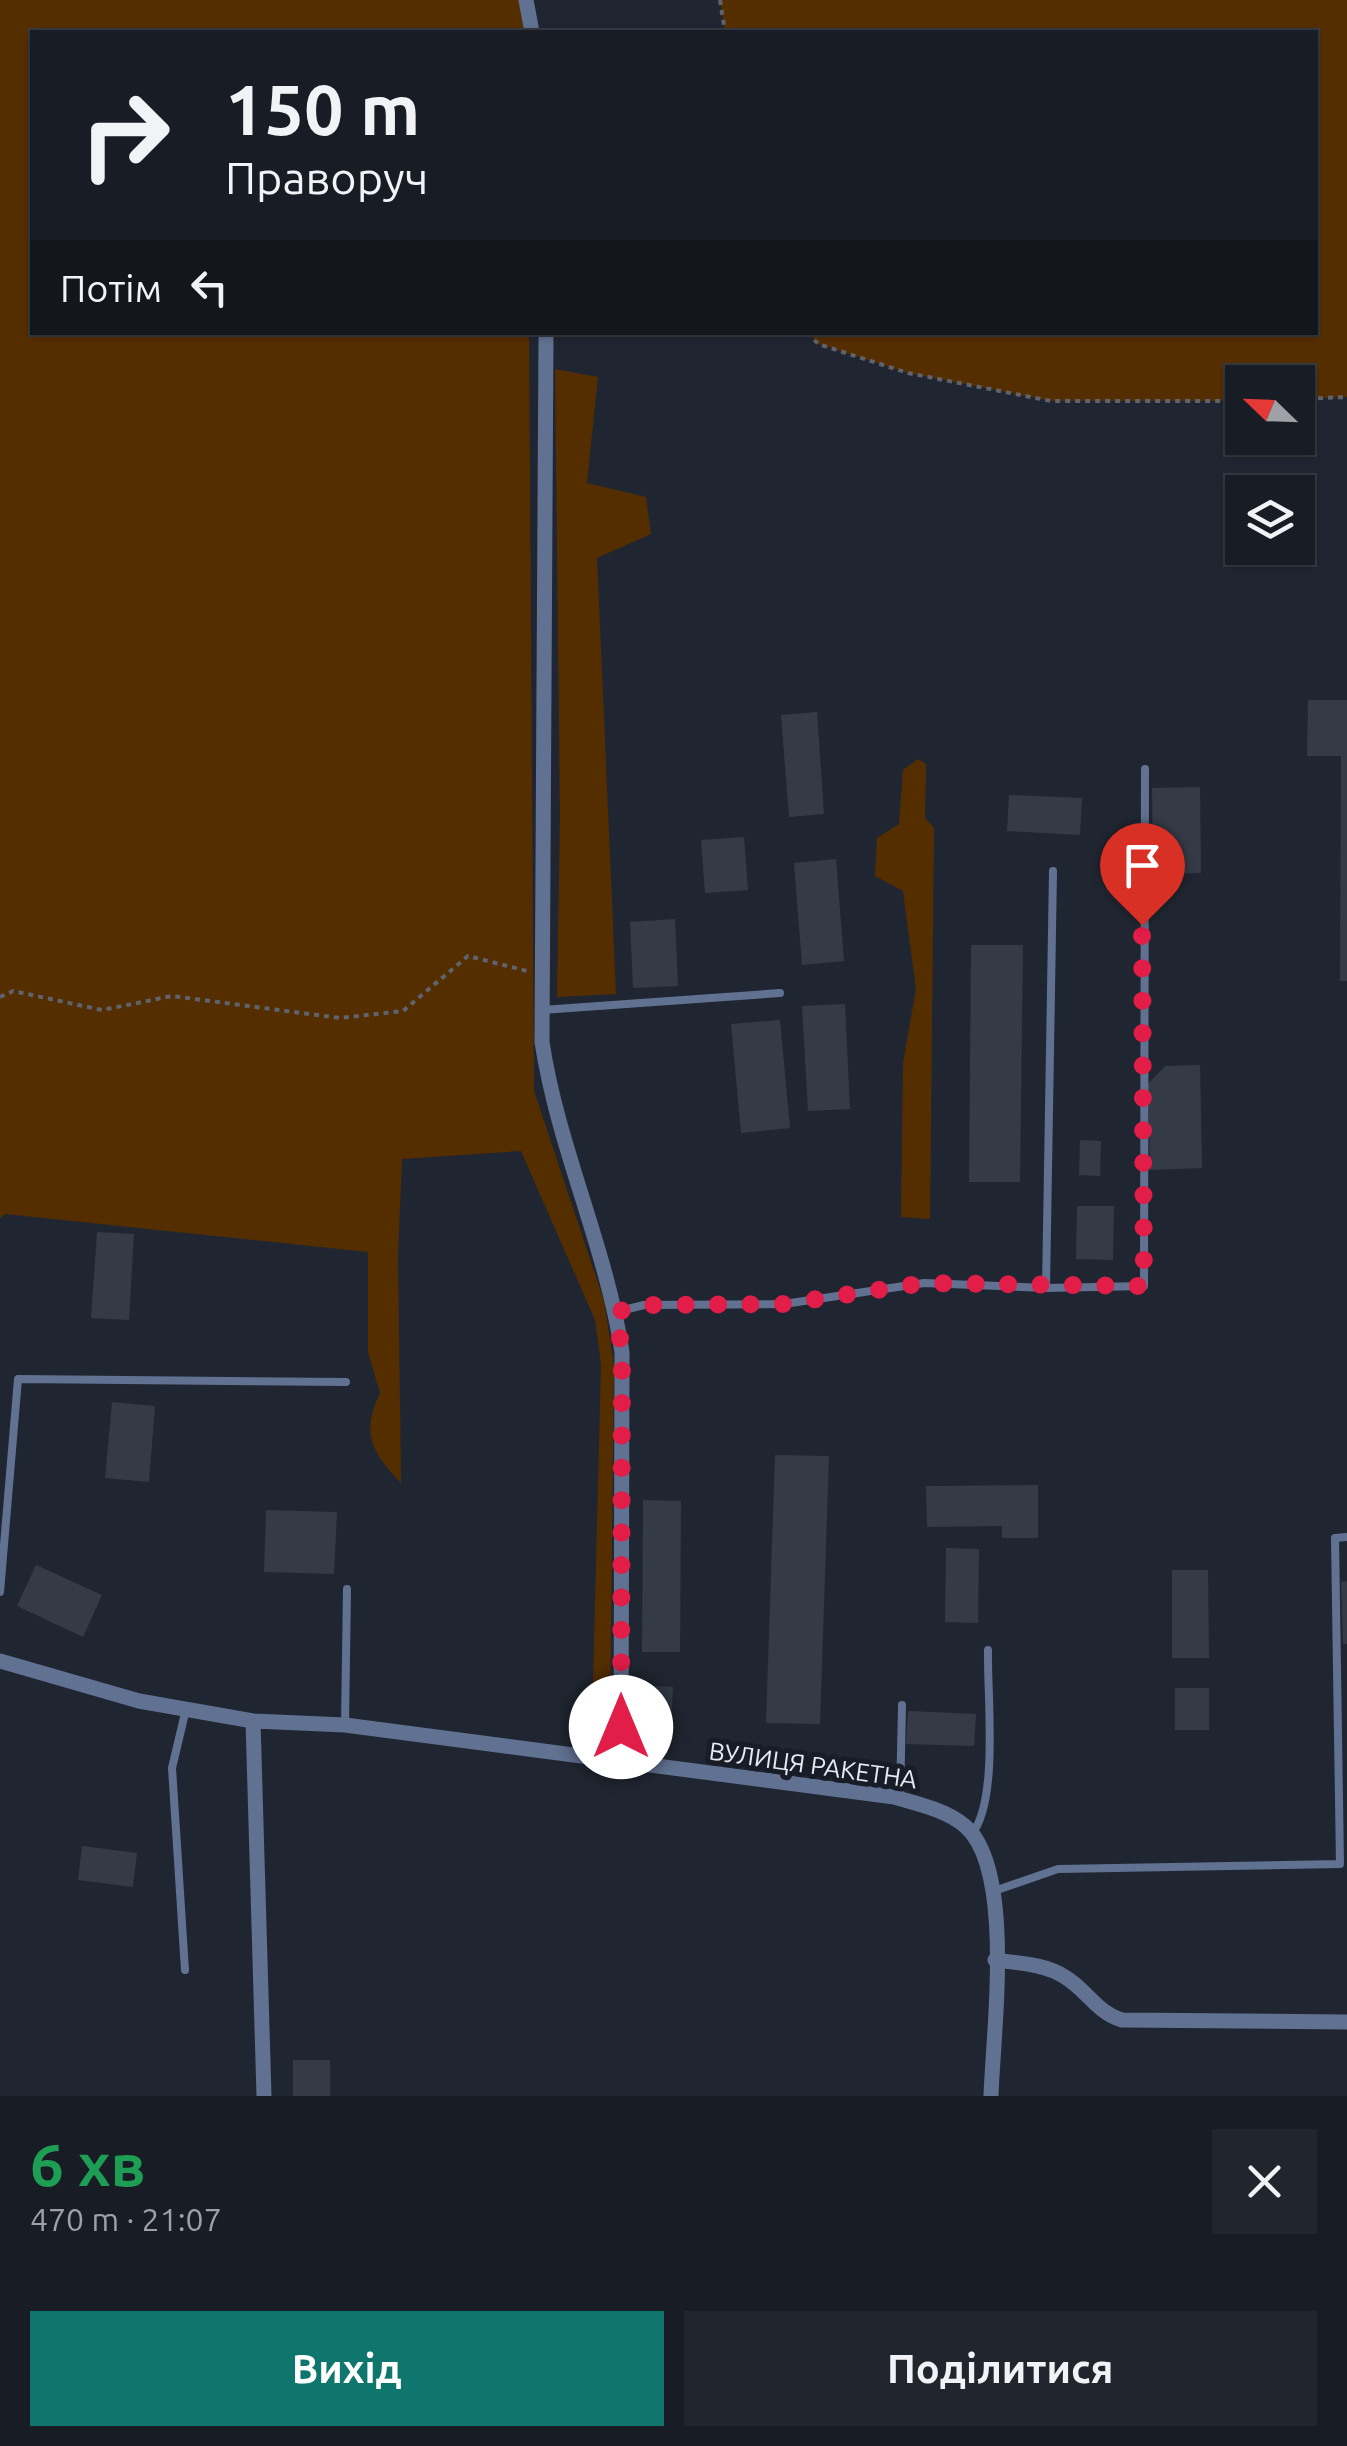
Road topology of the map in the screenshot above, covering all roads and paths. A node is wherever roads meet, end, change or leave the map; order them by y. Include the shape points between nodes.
1 (526, 0) edge
2 (720, 0) edge
3 (532, 30) edge
4 (726, 30) edge
5 (546, 335) edge
6 (810, 335) edge
7 (1347, 397) edge
8 (1315, 398) edge
9 (1225, 401) edge
10 (1144, 770) dead end
11 (1052, 870) dead end
12 (542, 976) junction
13 (780, 993) dead end
14 (0, 997) edge
15 (542, 1010) junction
16 (1046, 1288) junction
17 (616, 1312) junction
18 (346, 1382) dead end
19 (1347, 1536) edge
20 (346, 1589) dead end
21 (0, 1592) edge
22 (988, 1650) dead end
23 (0, 1661) edge
24 (902, 1705) dead end
25 (186, 1709) junction
26 (253, 1721) junction
27 (346, 1725) junction
28 (621, 1764) junction
29 (900, 1799) junction
30 (972, 1834) junction
31 (1344, 1864) edge
32 (996, 1890) junction
33 (995, 1960) junction
34 (185, 1970) dead end
35 (1347, 2022) edge
36 (264, 2096) edge
37 (991, 2096) edge

1 - 3 street
2 - 4 path
5 - 12 street
6 - 9 path via 818,344 908,373 1052,400
7 - 8 path
10 - 16 lane via 1144,1286
11 - 16 lane
12 - 14 path via 468,956 403,1011 340,1018 172,996 102,1010 13,992
12 - 15 street
13 - 15 lane
15 - 17 street via 550,1095
16 - 17 lane via 924,1283 784,1304 644,1305
17 - 28 street via 622,1352
18 - 21 lane via 18,1379
19 - 31 lane via 1335,1538
20 - 27 lane
22 - 30 lane via 986,1797
23 - 25 street, ВУЛИЦЯ РАКЕТНА
24 - 29 lane
25 - 26 street, ВУЛИЦЯ РАКЕТНА
25 - 34 lane via 172,1768
26 - 27 street, ВУЛИЦЯ РАКЕТНА
26 - 36 street
27 - 28 street, ВУЛИЦЯ РАКЕТНА
28 - 29 street, ВУЛИЦЯ РАКЕТНА
29 - 30 street, ВУЛИЦЯ РАКЕТНА via 949,1816
30 - 32 street
31 - 32 lane via 1058,1869
32 - 33 street
33 - 35 street via 1064,1976 1107,2015 1122,2020
33 - 37 street

